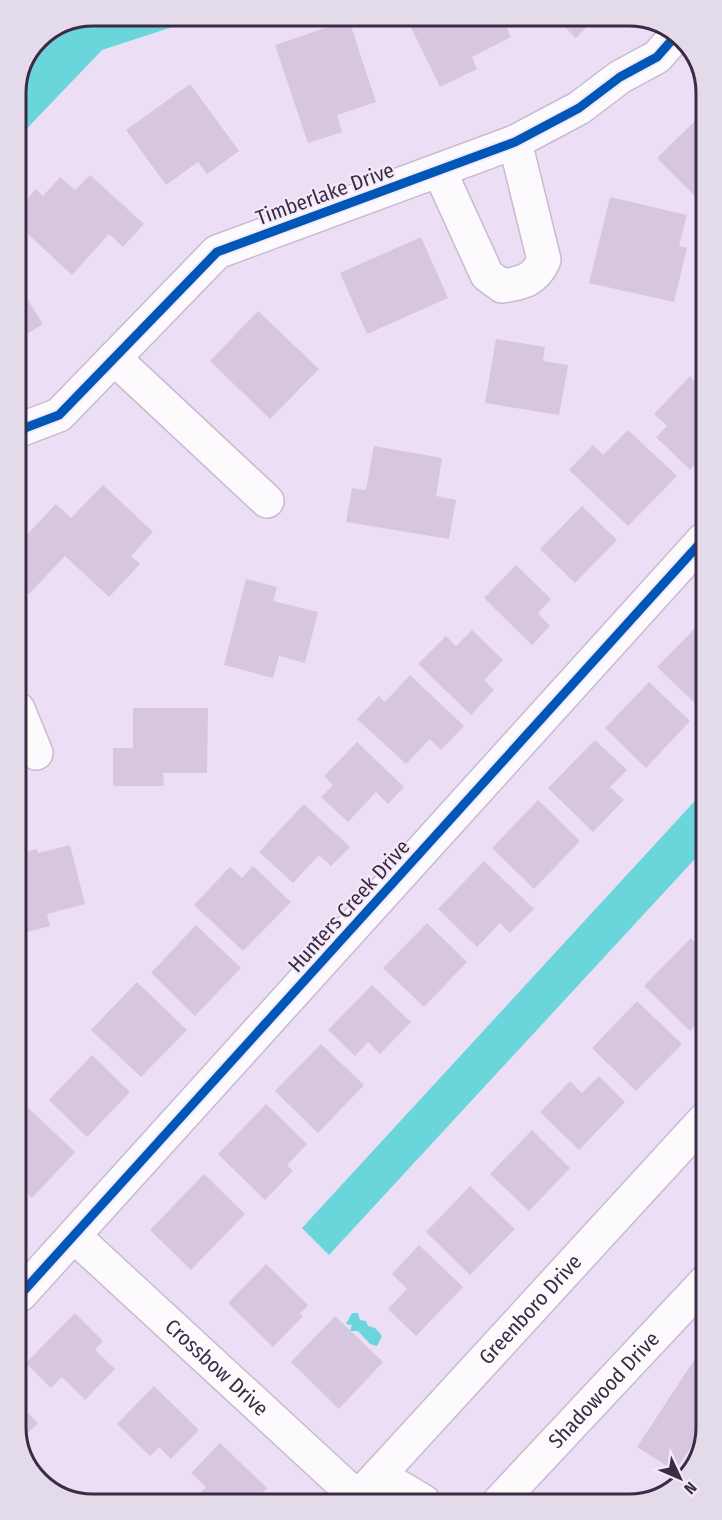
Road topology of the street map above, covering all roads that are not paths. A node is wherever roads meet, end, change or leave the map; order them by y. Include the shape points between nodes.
1 (672, 40) edge
2 (515, 142) junction
3 (440, 172) junction
4 (114, 358) junction
5 (26, 427) edge
6 (267, 501) dead end
7 (696, 548) edge
8 (26, 729) edge
9 (36, 753) dead end
10 (696, 1129) edge
11 (74, 1236) junction
12 (26, 1288) edge
13 (696, 1292) edge
14 (364, 1492) edge
15 (507, 1494) edge

1 - 2 street, Timberlake Drive via 657,57 620,77 579,108
2 - 3 street, Timberlake Drive
2 - 3 street via 544,260 538,274 525,282 502,286 487,275
3 - 4 street, Timberlake Drive via 217,252
4 - 5 street, Timberlake Drive via 59,415
4 - 6 street
7 - 11 street, Hunters Creek Drive
8 - 9 street
10 - 14 street, Greenboro Drive
11 - 12 street, Hunters Creek Drive
11 - 14 street, Crossbow Drive
13 - 15 street, Shadowood Drive

